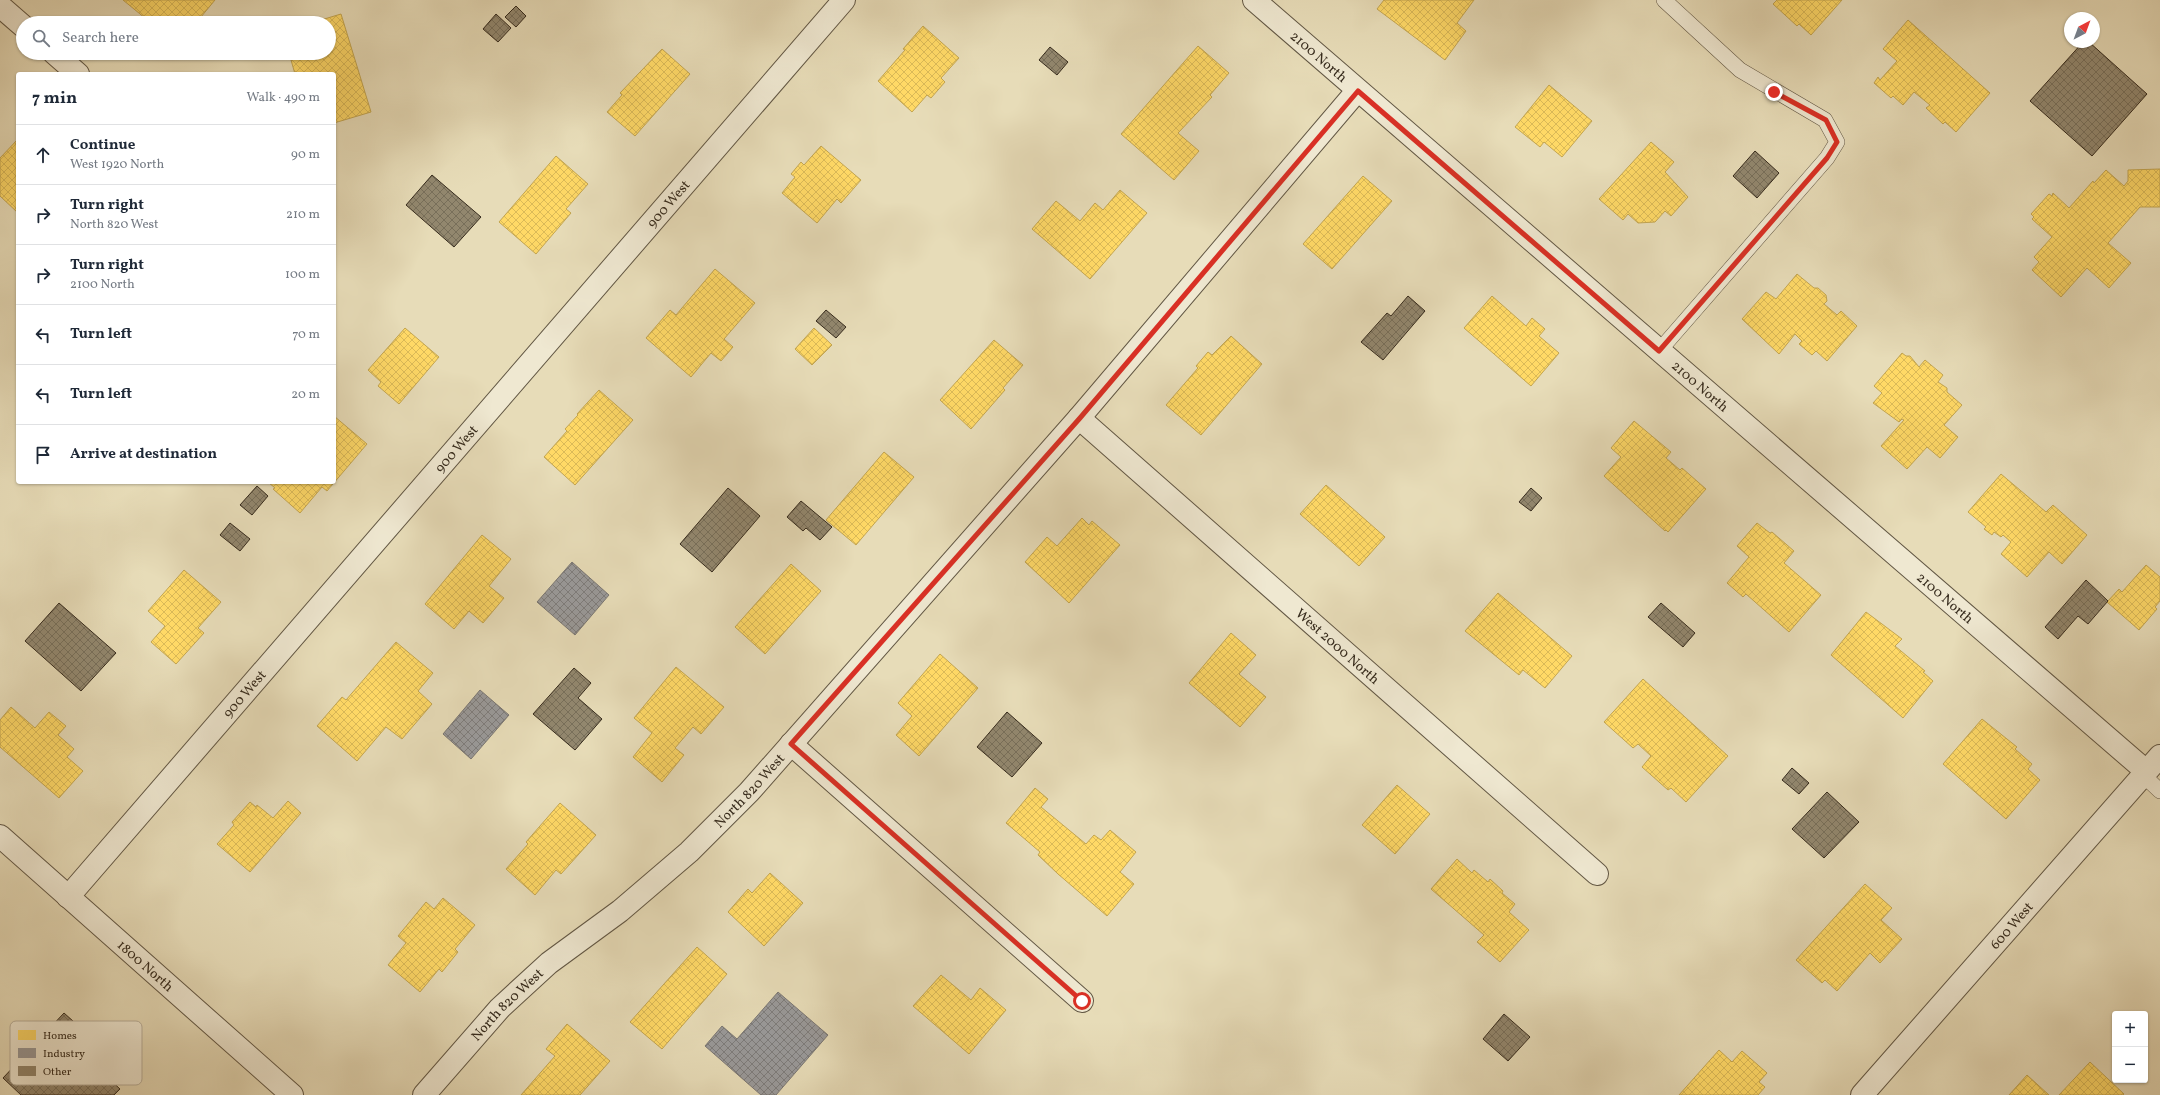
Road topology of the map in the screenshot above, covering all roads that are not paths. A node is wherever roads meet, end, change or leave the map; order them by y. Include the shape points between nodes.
1 (844, 0) edge
2 (1254, 0) edge
3 (1664, 0) edge
4 (0, 6) edge
5 (16, 20) edge
6 (62, 60) edge
7 (76, 72) edge
8 (1358, 91) junction
9 (1659, 351) junction
10 (1080, 418) junction
11 (791, 744) junction
12 (2150, 767) edge
13 (2160, 791) edge
14 (0, 836) edge
15 (1597, 874) dead end
16 (68, 897) junction
17 (1082, 1001) dead end
18 (1870, 1092) edge
19 (292, 1095) edge
20 (424, 1095) edge

1 - 16 street, 900 West
2 - 8 street, 2100 North
3 - 9 lane via 1740,70 1826,120 1837,142 1827,158
4 - 5 street
6 - 7 street
8 - 9 street, 2100 North
8 - 10 street, North 820 West
9 - 12 street, 2100 North
10 - 11 street, North 820 West
10 - 15 street, West 2000 North
11 - 17 street
11 - 20 street, North 820 West via 749,792 689,852 620,911 549,963 500,1008
12 - 13 lane
12 - 18 street, 600 West
14 - 16 street, 1800 North
16 - 19 street, 1800 North

